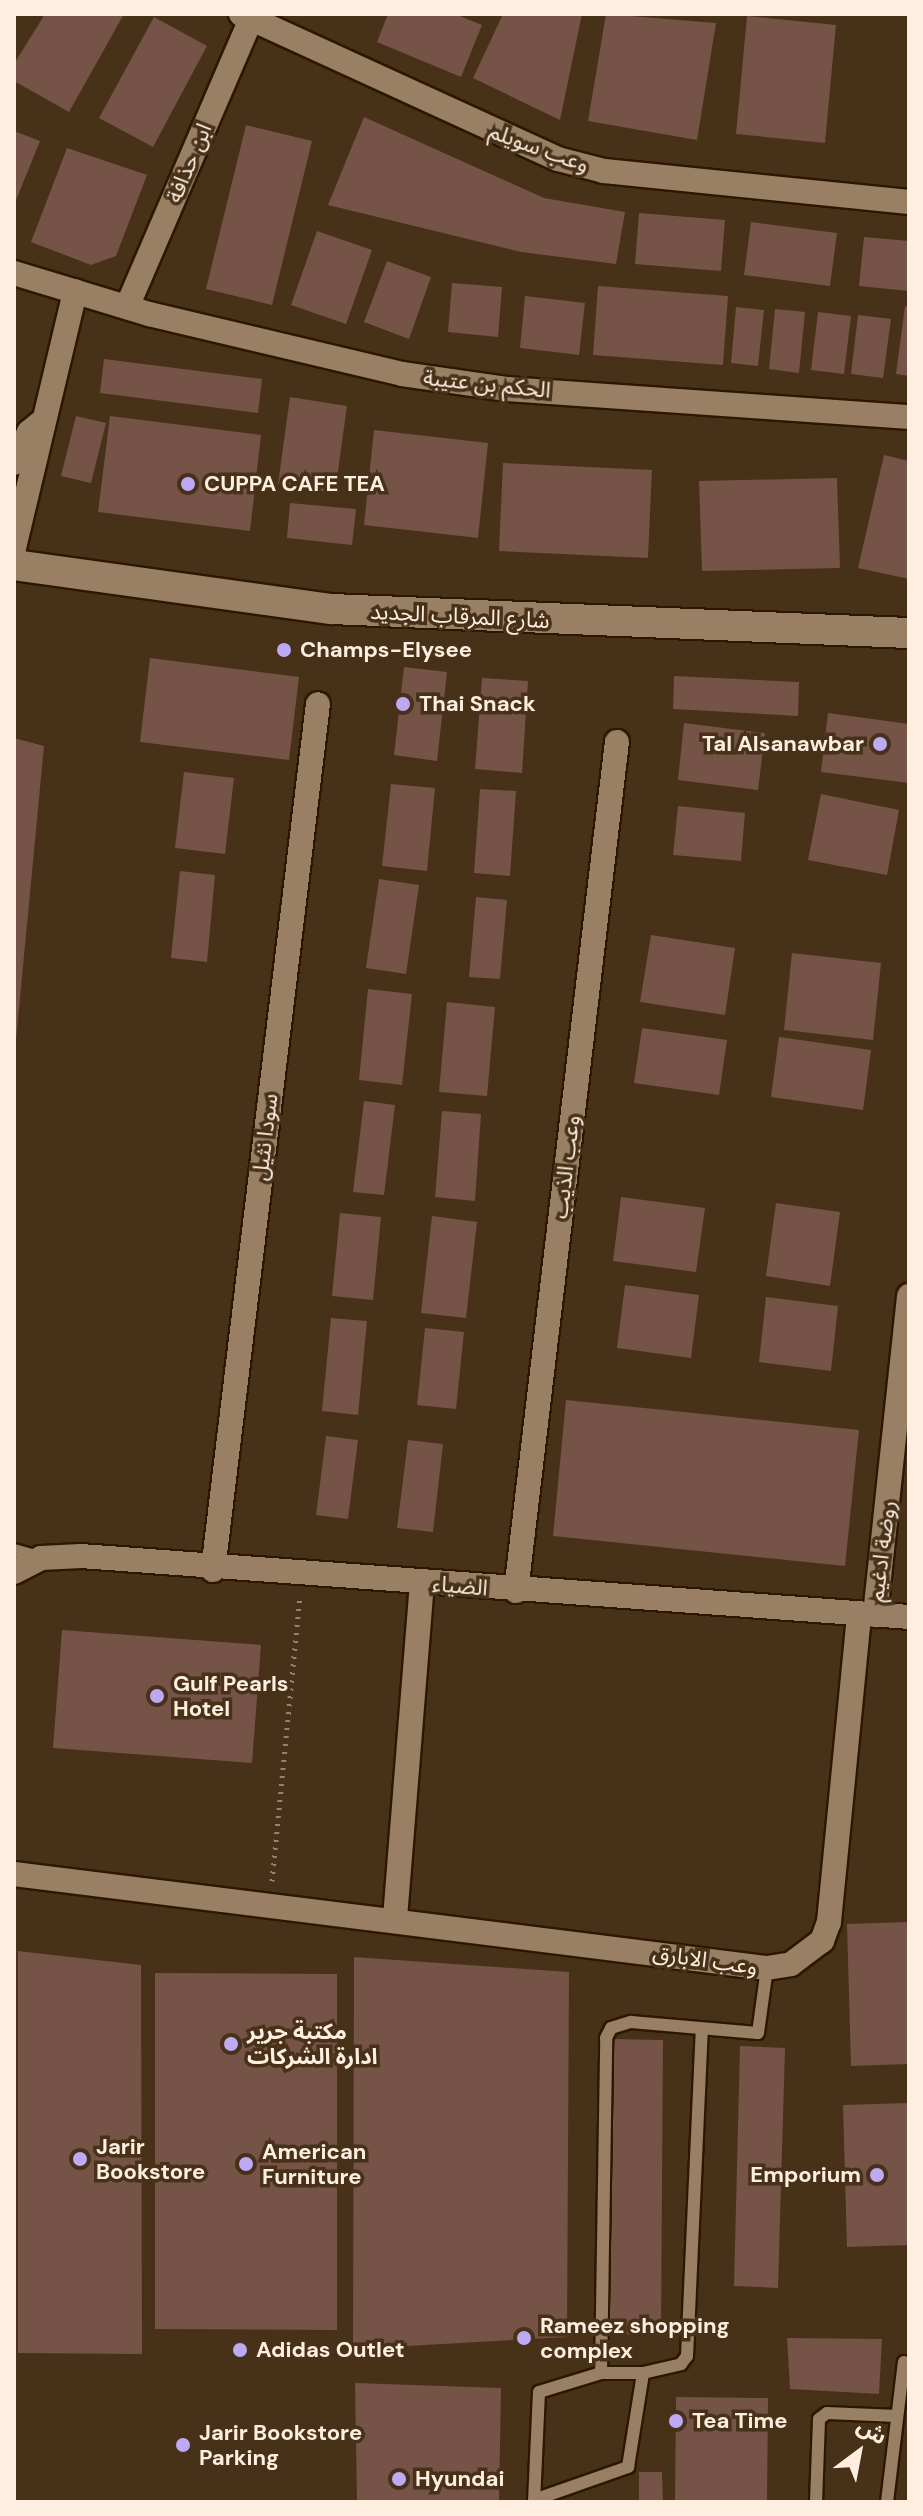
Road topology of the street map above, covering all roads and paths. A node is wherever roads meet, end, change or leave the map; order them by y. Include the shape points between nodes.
1 (246, 16) edge
2 (909, 202) edge
3 (14, 273) edge
4 (75, 291) junction
5 (127, 307) junction
6 (909, 417) edge
7 (44, 420) junction
8 (14, 463) edge
9 (14, 548) edge
10 (14, 565) edge
11 (909, 633) edge
12 (318, 704) dead end
13 (617, 742) dead end
14 (909, 1296) edge
15 (14, 1550) edge
16 (41, 1558) junction
17 (213, 1570) junction
18 (14, 1572) edge
19 (302, 1576) junction
20 (422, 1583) junction
21 (516, 1591) junction
22 (867, 1615) junction
23 (909, 1617) edge
24 (14, 1874) edge
25 (269, 1903) junction
26 (395, 1918) junction
27 (767, 1968) junction
28 (702, 2029) junction
29 (904, 2362) dead end
30 (601, 2373) junction
31 (643, 2373) junction
32 (897, 2416) junction
33 (534, 2501) edge
34 (816, 2502) edge
35 (887, 2502) edge

1 - 2 street, وعب سويلم via 558,159 604,171
1 - 5 street, ابن حذافة
3 - 4 street, الحكم بن عتيبة
4 - 5 street, الحكم بن عتيبة
4 - 7 street
5 - 6 street, الحكم بن عتيبة via 402,374 508,389
7 - 8 street via 29,432
7 - 9 street via 40,460
10 - 11 street, شارع المرقاب الجديد via 331,609
12 - 17 street, سودا نثيل
13 - 21 street, وعب الذيب
14 - 22 street, روضة ادغيم
15 - 16 lane
16 - 17 street, الضياء via 81,1556
16 - 18 street, الضياء
17 - 19 street, الضياء
19 - 20 street, الضياء
19 - 25 path
20 - 21 street, الضياء
20 - 26 street
21 - 22 street, الضياء
22 - 23 street, الضياء
22 - 27 street, وعب الابارق via 829,1922 809,1954
24 - 25 street, وعب الابارق
25 - 26 street, وعب الابارق
26 - 27 street, وعب الابارق
27 - 28 lane via 758,2033
28 - 30 lane via 631,2022 611,2028 606,2038
28 - 31 lane via 687,2356 681,2364
29 - 32 lane
30 - 31 lane
30 - 33 lane via 539,2392
31 - 33 lane via 628,2467
32 - 34 lane via 827,2413 819,2419
32 - 35 lane

